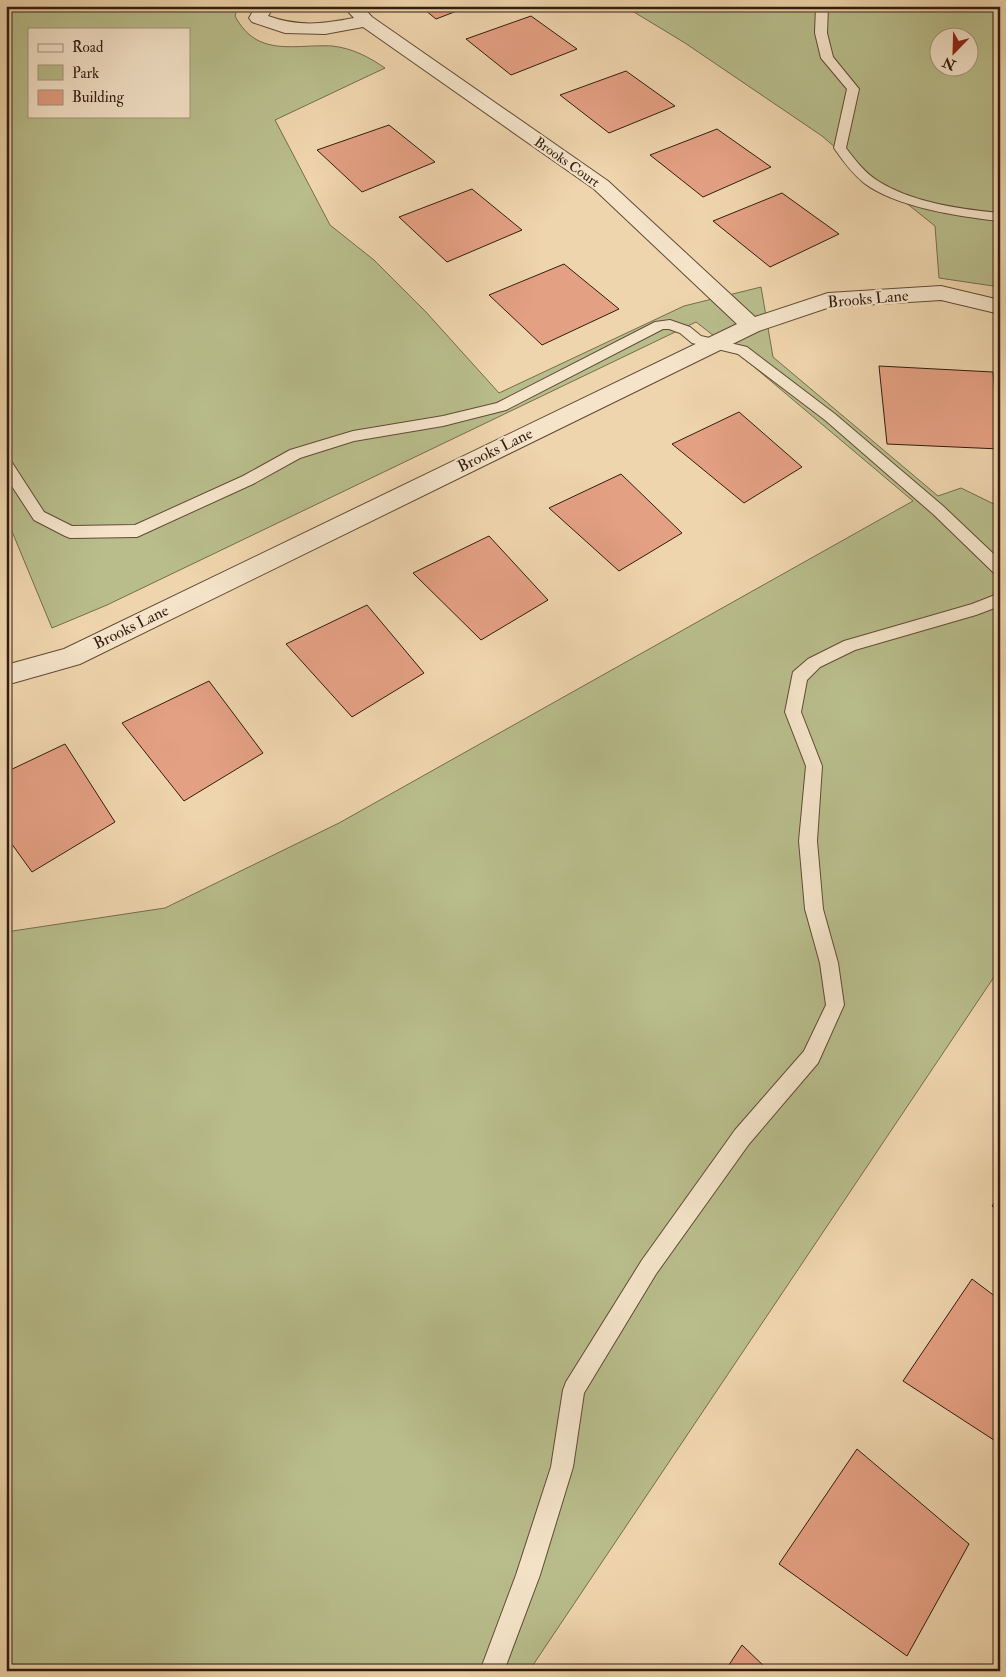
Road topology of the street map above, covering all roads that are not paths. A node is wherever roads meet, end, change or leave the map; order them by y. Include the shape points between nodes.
1 (265, 6) edge
2 (352, 6) edge
3 (822, 6) edge
4 (366, 21) junction
5 (1000, 217) edge
6 (1000, 307) edge
7 (751, 326) junction
8 (715, 343) junction
9 (6, 465) edge
10 (1000, 570) edge
11 (1000, 599) edge
12 (6, 675) edge
13 (492, 1671) edge

1 - 4 street via 258,18 285,28 326,29
2 - 4 street, Brooks Court
3 - 5 lane via 821,34 827,58 853,89 840,148 854,167 874,184 898,194 983,216
4 - 7 street, Brooks Court via 601,185
6 - 7 street, Brooks Lane via 941,293 828,300
7 - 8 street, Brooks Lane
8 - 9 lane via 697,340 670,324 660,325 501,407 443,421 352,436 295,454 248,480 137,531 70,532 39,516
8 - 10 lane via 742,350 830,417 938,510
8 - 12 street, Brooks Lane via 71,657
11 - 13 lane via 976,609 850,645 814,663 799,676 793,712 814,766 808,841 814,909 829,963 835,1005 811,1057 742,1137 649,1267 574,1390 562,1467 528,1575

